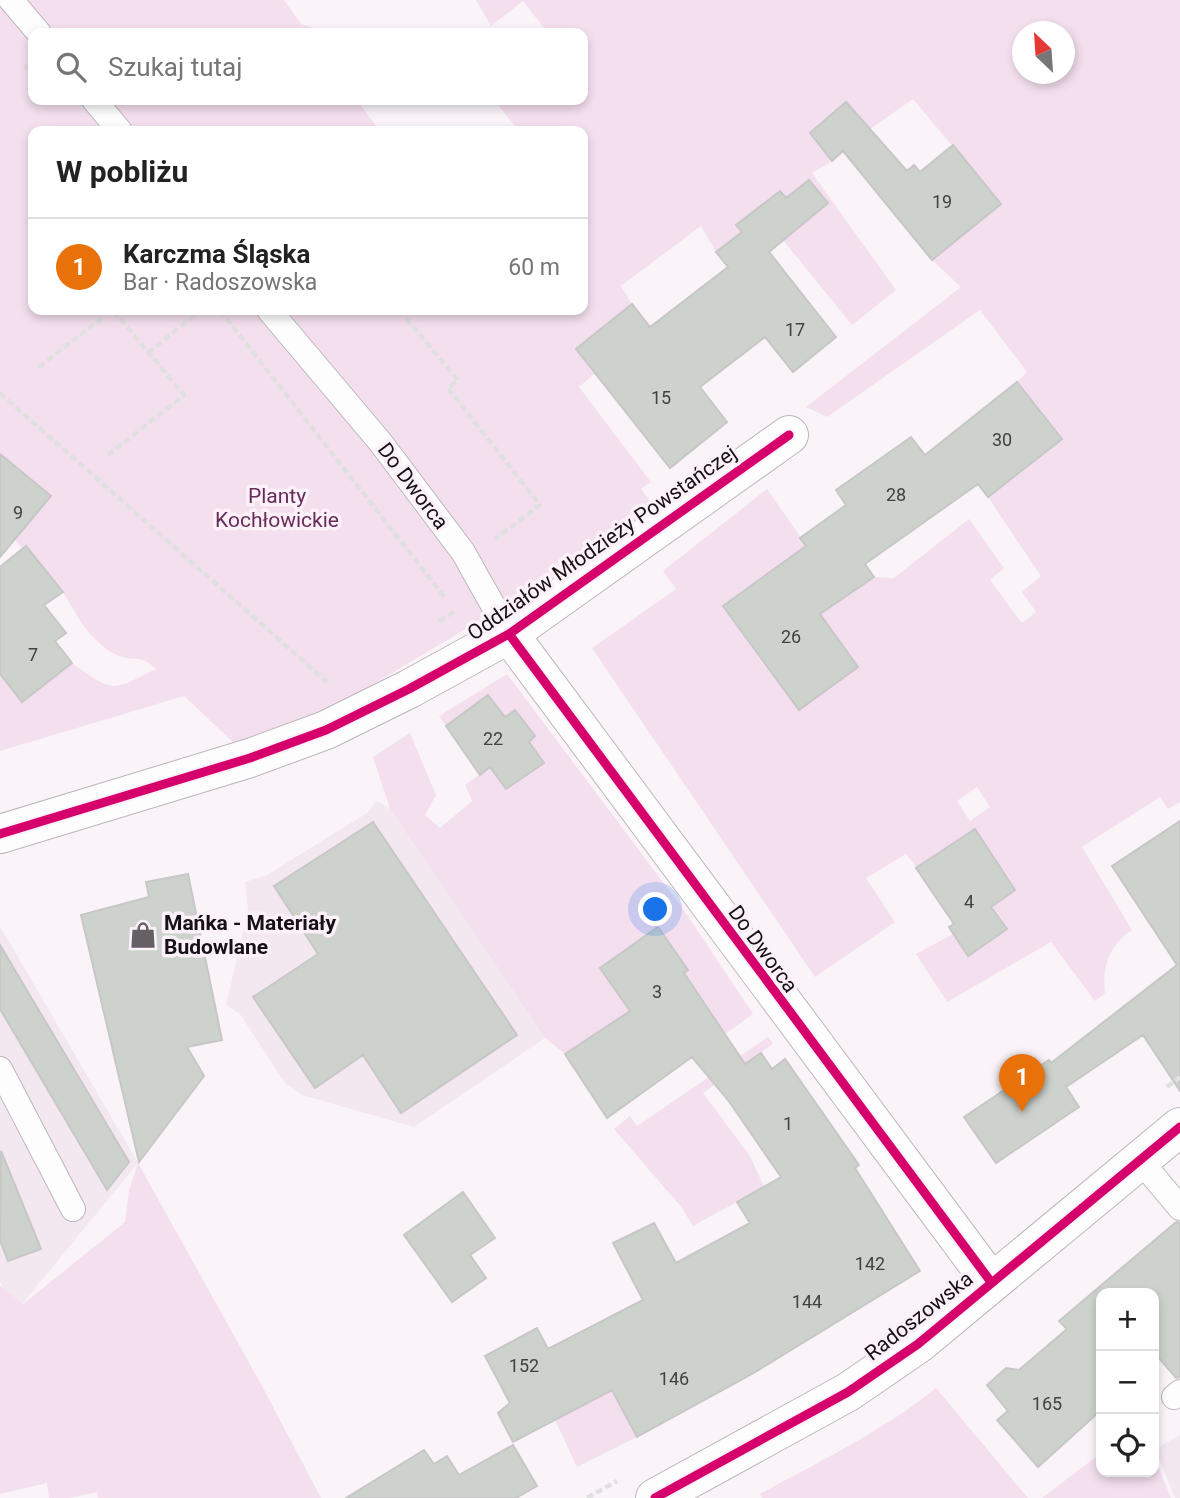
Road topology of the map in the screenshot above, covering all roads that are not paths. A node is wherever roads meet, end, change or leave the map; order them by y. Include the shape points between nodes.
1 (11, 0) edge
2 (35, 28) edge
3 (98, 105) edge
4 (116, 126) edge
5 (273, 315) edge
6 (789, 435) dead end
7 (509, 634) junction
8 (0, 834) edge
9 (0, 1069) edge
10 (1180, 1127) edge
11 (1139, 1159) junction
12 (1180, 1208) edge
13 (73, 1209) dead end
14 (991, 1282) junction
15 (655, 1498) edge

1 - 2 lane
3 - 4 lane
5 - 7 lane, Do Dworca via 381,443 468,559
6 - 7 street, Oddziałów Młodzieży Powstańczej
7 - 8 street, Oddziałów Młodzieży Powstańczej via 326,730 250,758
7 - 14 street, Do Dworca
9 - 13 lane
10 - 11 street, Radoszowska
11 - 12 lane
11 - 14 street, Radoszowska
14 - 15 street, Radoszowska via 918,1344 848,1392

